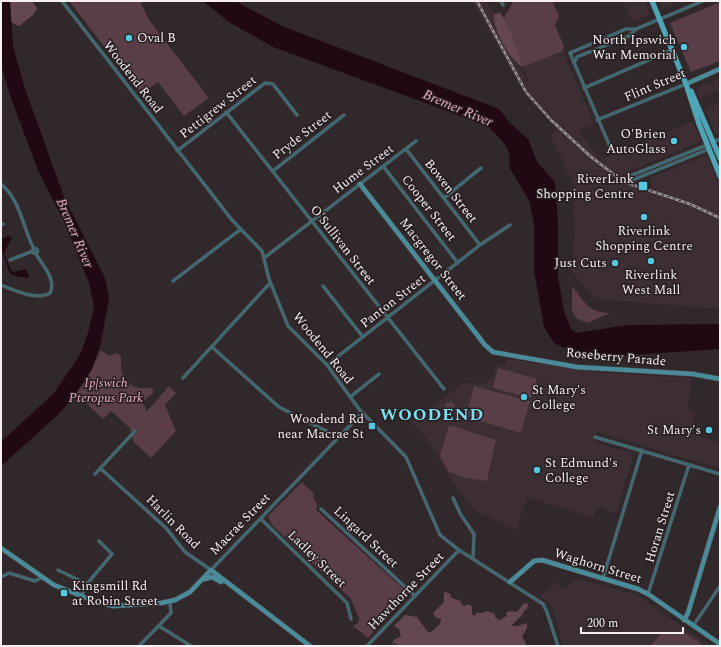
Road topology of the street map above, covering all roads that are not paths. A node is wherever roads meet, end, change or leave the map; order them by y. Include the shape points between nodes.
1 (62, 1) edge
2 (501, 1) edge
3 (652, 1) edge
4 (703, 1) edge
5 (503, 5) dead end
6 (659, 19) junction
7 (636, 29) junction
8 (672, 50) junction
9 (574, 65) junction
10 (720, 69) edge
11 (686, 84) junction
12 (584, 88) junction
13 (226, 112) junction
14 (297, 115) dead end
15 (344, 115) dead end
16 (598, 120) junction
17 (720, 139) edge
18 (416, 141) dead end
19 (716, 144) edge
20 (708, 147) junction
21 (406, 149) junction
22 (611, 149) dead end
23 (177, 151) junction
24 (720, 158) edge
25 (383, 166) junction
26 (481, 168) dead end
27 (273, 171) junction
28 (720, 176) edge
29 (620, 180) dead end
30 (625, 183) dead end
31 (1, 184) edge
32 (360, 184) junction
33 (444, 198) junction
34 (311, 221) junction
35 (510, 225) dead end
36 (241, 229) junction
37 (480, 245) junction
38 (34, 251) junction
39 (264, 258) junction
40 (10, 260) dead end
41 (458, 263) junction
42 (173, 281) dead end
43 (436, 281) junction
44 (270, 283) junction
45 (1, 285) edge
46 (323, 286) dead end
47 (388, 318) junction
48 (363, 337) junction
49 (212, 347) junction
50 (488, 348) joint
51 (327, 365) junction
52 (379, 374) dead end
53 (183, 378) dead end
54 (720, 379) edge
55 (444, 389) dead end
56 (350, 397) junction
57 (362, 413) junction
58 (135, 431) dead end
59 (595, 436) dead end
60 (337, 438) junction
61 (642, 450) junction
62 (689, 465) junction
63 (100, 468) junction
64 (95, 474) dead end
65 (720, 474) edge
66 (453, 498) dead end
67 (720, 508) edge
68 (321, 509) dead end
69 (261, 519) junction
70 (99, 541) dead end
71 (1, 548) edge
72 (459, 550) junction
73 (472, 558) junction
74 (58, 570) dead end
75 (211, 570) junction
76 (1, 577) edge
77 (42, 578) junction
78 (603, 578) junction
79 (201, 580) junction
80 (510, 582) junction
81 (87, 584) junction
82 (720, 586) edge
83 (235, 590) junction
84 (648, 594) junction
85 (80, 596) junction
86 (415, 596) junction
87 (170, 602) junction
88 (351, 618) dead end
89 (684, 620) junction
90 (159, 626) junction
91 (693, 626) junction
92 (720, 644) edge
93 (139, 646) edge
94 (191, 646) edge
95 (310, 646) edge
96 (367, 646) edge
97 (558, 646) edge

1 - 23 street, Woodend Road
2 - 5 street
3 - 6 main road
4 - 6 street
6 - 7 street
6 - 8 main road
7 - 9 street via 629,36 577,57
7 - 9 street via 626,29 570,53
8 - 11 main road
8 - 12 street
9 - 12 street
10 - 11 street, Flint Street
11 - 16 street, Flint Street
11 - 19 main road
11 - 20 main road
12 - 16 street
13 - 14 street, Pettigrew Street via 265,83 271,82
13 - 23 street, Pettigrew Street
13 - 27 street, O'Sullivan Street
15 - 27 street, Pryde Street
16 - 22 street
17 - 19 street
18 - 21 street, Hume Street
19 - 20 main road
19 - 24 main road
20 - 28 main road
20 - 29 street
20 - 30 street
21 - 25 street, Hume Street
21 - 33 street, Bowen Street
23 - 36 street, Woodend Road
25 - 32 street, Hume Street
25 - 41 street, Cooper Street
26 - 33 street
27 - 34 street, O'Sullivan Street
31 - 38 street via 14,198
32 - 34 street, Hume Street
32 - 43 street, Macgregor Street
33 - 37 street, Bowen Street
34 - 39 street, Hume Street
34 - 47 street, O'Sullivan Street
35 - 37 street, Panton Street
36 - 39 street, Woodend Road via 257,245
36 - 42 street
37 - 41 street, Panton Street
38 - 40 street
38 - 45 street via 49,276 52,286 50,292 43,295 30,294
39 - 44 street, Woodend Road
41 - 43 street, Panton Street
43 - 47 street, Panton Street
43 - 50 street, Macgregor Street
44 - 49 street
44 - 51 street, Woodend Road via 288,326
46 - 48 street
47 - 48 street, Panton Street
47 - 55 street, O'Sullivan Street
48 - 51 street, Panton Street
49 - 53 street
49 - 60 street via 279,407
50 - 54 street, Roseberry Parade via 500,354 577,367 693,374
51 - 56 street, Woodend Road
52 - 56 street
56 - 57 street, Woodend Road
57 - 60 street, Macrae Street
57 - 72 street, Woodend Road via 406,457 436,530
58 - 63 street
59 - 61 street
60 - 69 street, Macrae Street
61 - 62 street
61 - 78 street
62 - 65 street
62 - 84 street, Horan Street
63 - 64 street
63 - 75 street, Harlin Road via 166,528 185,552
66 - 73 street via 474,534
67 - 89 street
68 - 86 street, Lingard Street
69 - 75 street, Macrae Street
69 - 88 street, Ladley Street via 347,603
70 - 81 street via 112,554
71 - 77 street
72 - 73 street, Woodend Road
72 - 86 street, Hawthorne Street
73 - 80 street, Woodend Road
74 - 81 street
75 - 79 street, Macrae Street
75 - 83 street, Harlin Road
76 - 77 street via 10,573 35,581
77 - 85 street
78 - 80 street, Waghorn Street via 539,560
78 - 84 street, Waghorn Street
79 - 83 street via 214,577
79 - 87 street, Macrae Street via 186,594
80 - 97 street, Woodend Road via 545,607
81 - 85 street
82 - 91 street
83 - 95 street, Harlin Road
84 - 89 street, Waghorn Street
85 - 87 street via 113,606
86 - 96 street, Hawthorne Street
87 - 90 street via 171,613
89 - 91 street, Waghorn Street
90 - 93 street
90 - 94 street
91 - 92 street, Waghorn Street

